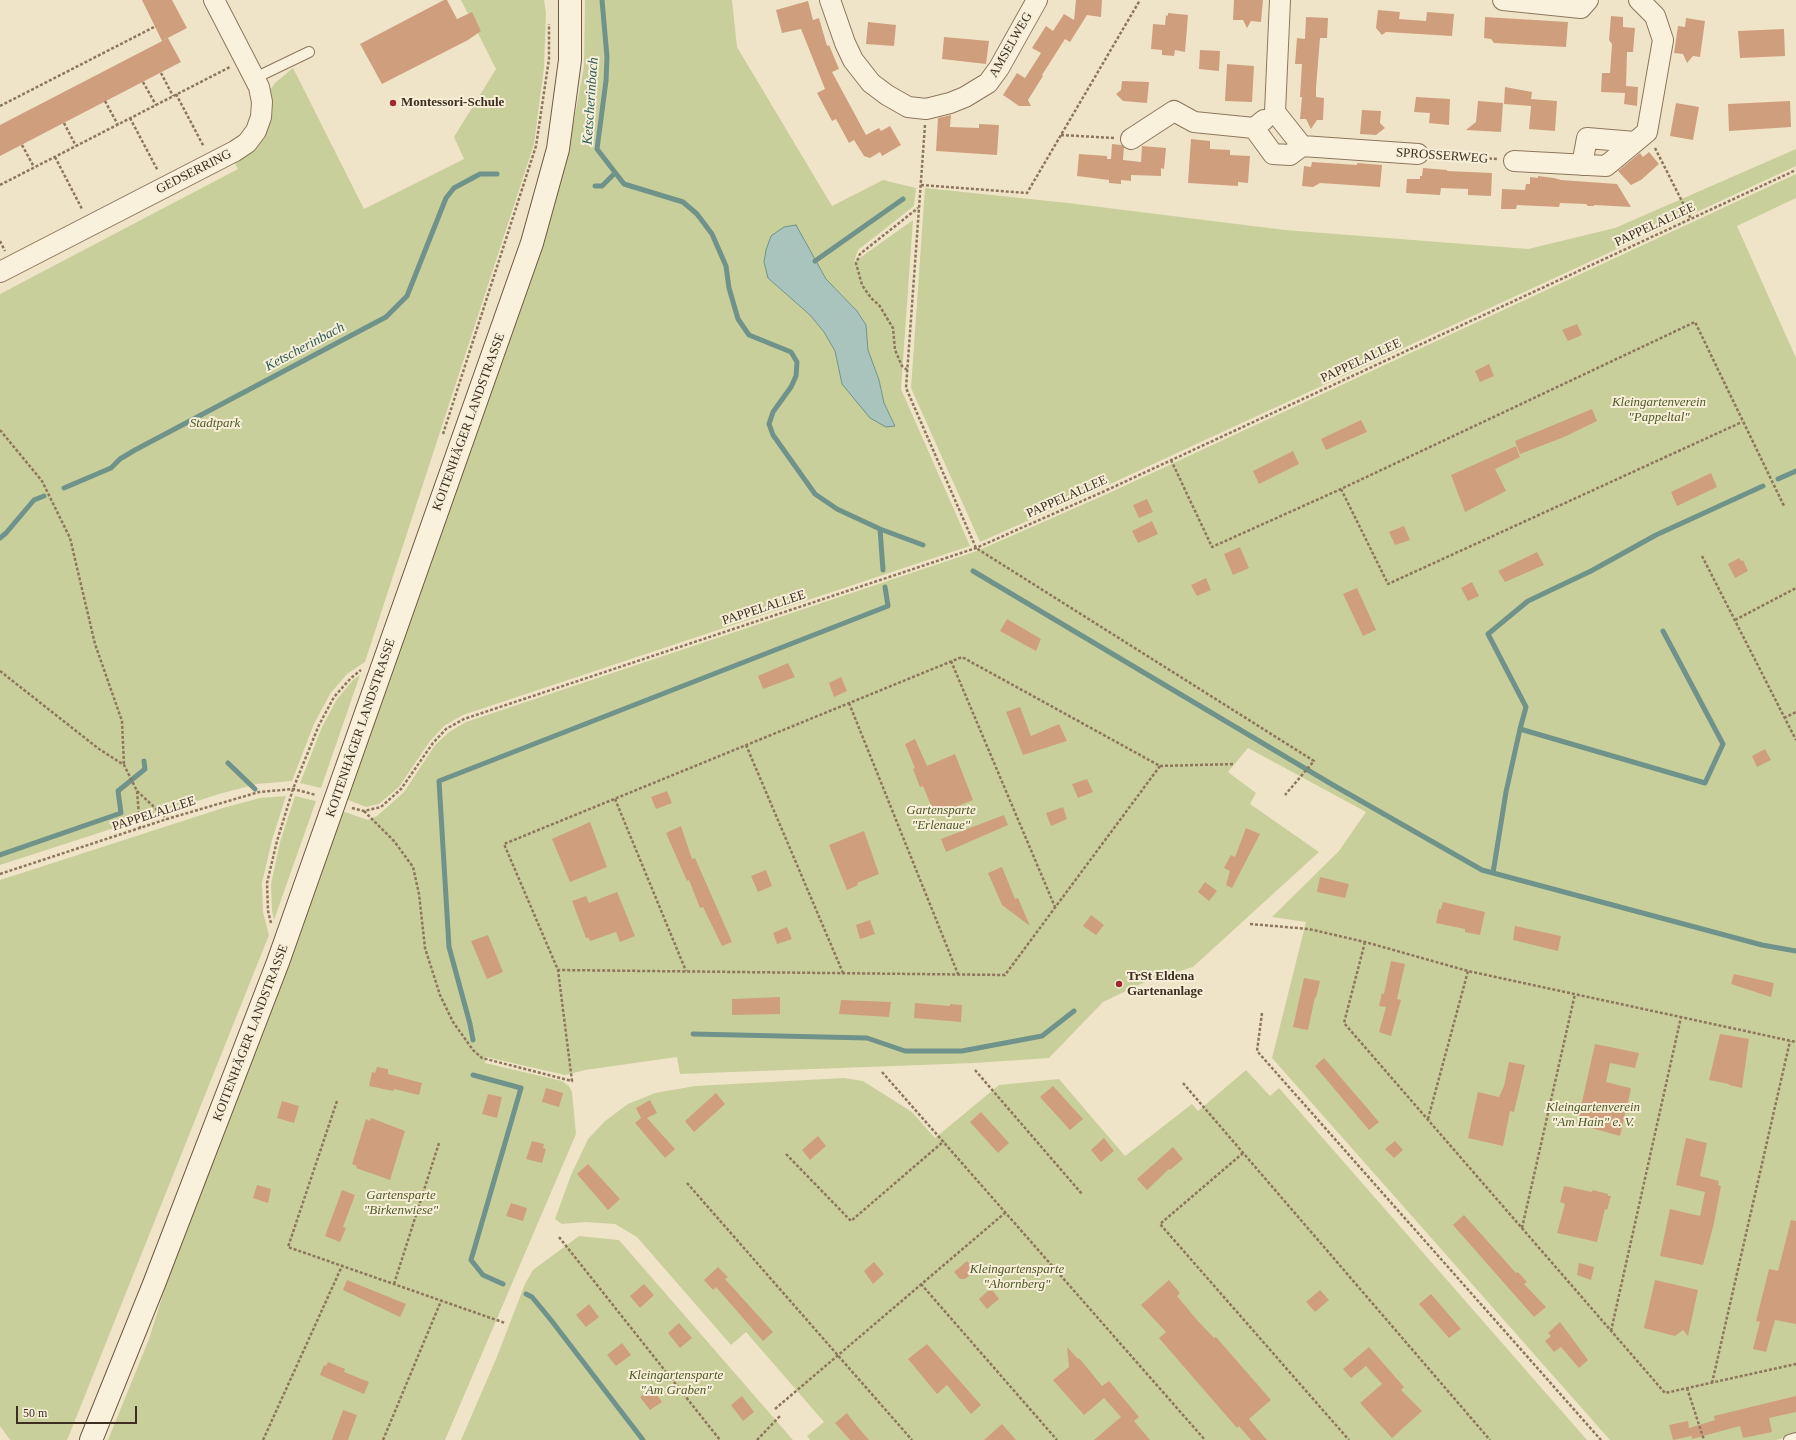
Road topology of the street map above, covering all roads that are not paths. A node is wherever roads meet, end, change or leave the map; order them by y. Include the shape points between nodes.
1 (214, 0) edge
2 (570, 0) edge
3 (830, 0) edge
4 (1037, 0) edge
5 (1280, 0) edge
6 (1503, 0) edge
7 (1588, 0) edge
8 (1639, 0) edge
9 (309, 52) dead end
10 (255, 78) junction
11 (1276, 112) junction
12 (1254, 128) junction
13 (1641, 137) junction
14 (1131, 139) road end
15 (1302, 146) junction
16 (1418, 154) road end
17 (1514, 161) road end
18 (1582, 165) junction
19 (0, 272) edge
20 (1796, 1438) edge
21 (91, 1440) edge
22 (1789, 1440) edge

1 - 10 street, GEDSERRING
2 - 21 main road, KOITENHÄGER LANDSTRASSE via 570,60 558,149 532,243 278,962
3 - 4 street, AMSELWEG via 853,60 871,83 908,107 926,109 965,97 988,83
5 - 11 street
6 - 7 street via 1581,8
8 - 13 street via 1655,16 1663,40
9 - 10 lane
10 - 19 street, GEDSERRING via 262,102 261,117 256,131 247,143
11 - 12 street
11 - 15 street
12 - 14 street via 1194,122 1174,111
12 - 15 street via 1273,154 1290,155
13 - 18 street via 1606,166
13 - 18 street via 1587,138
15 - 16 street, SPROSSERWEG
17 - 18 street
20 - 22 lane

